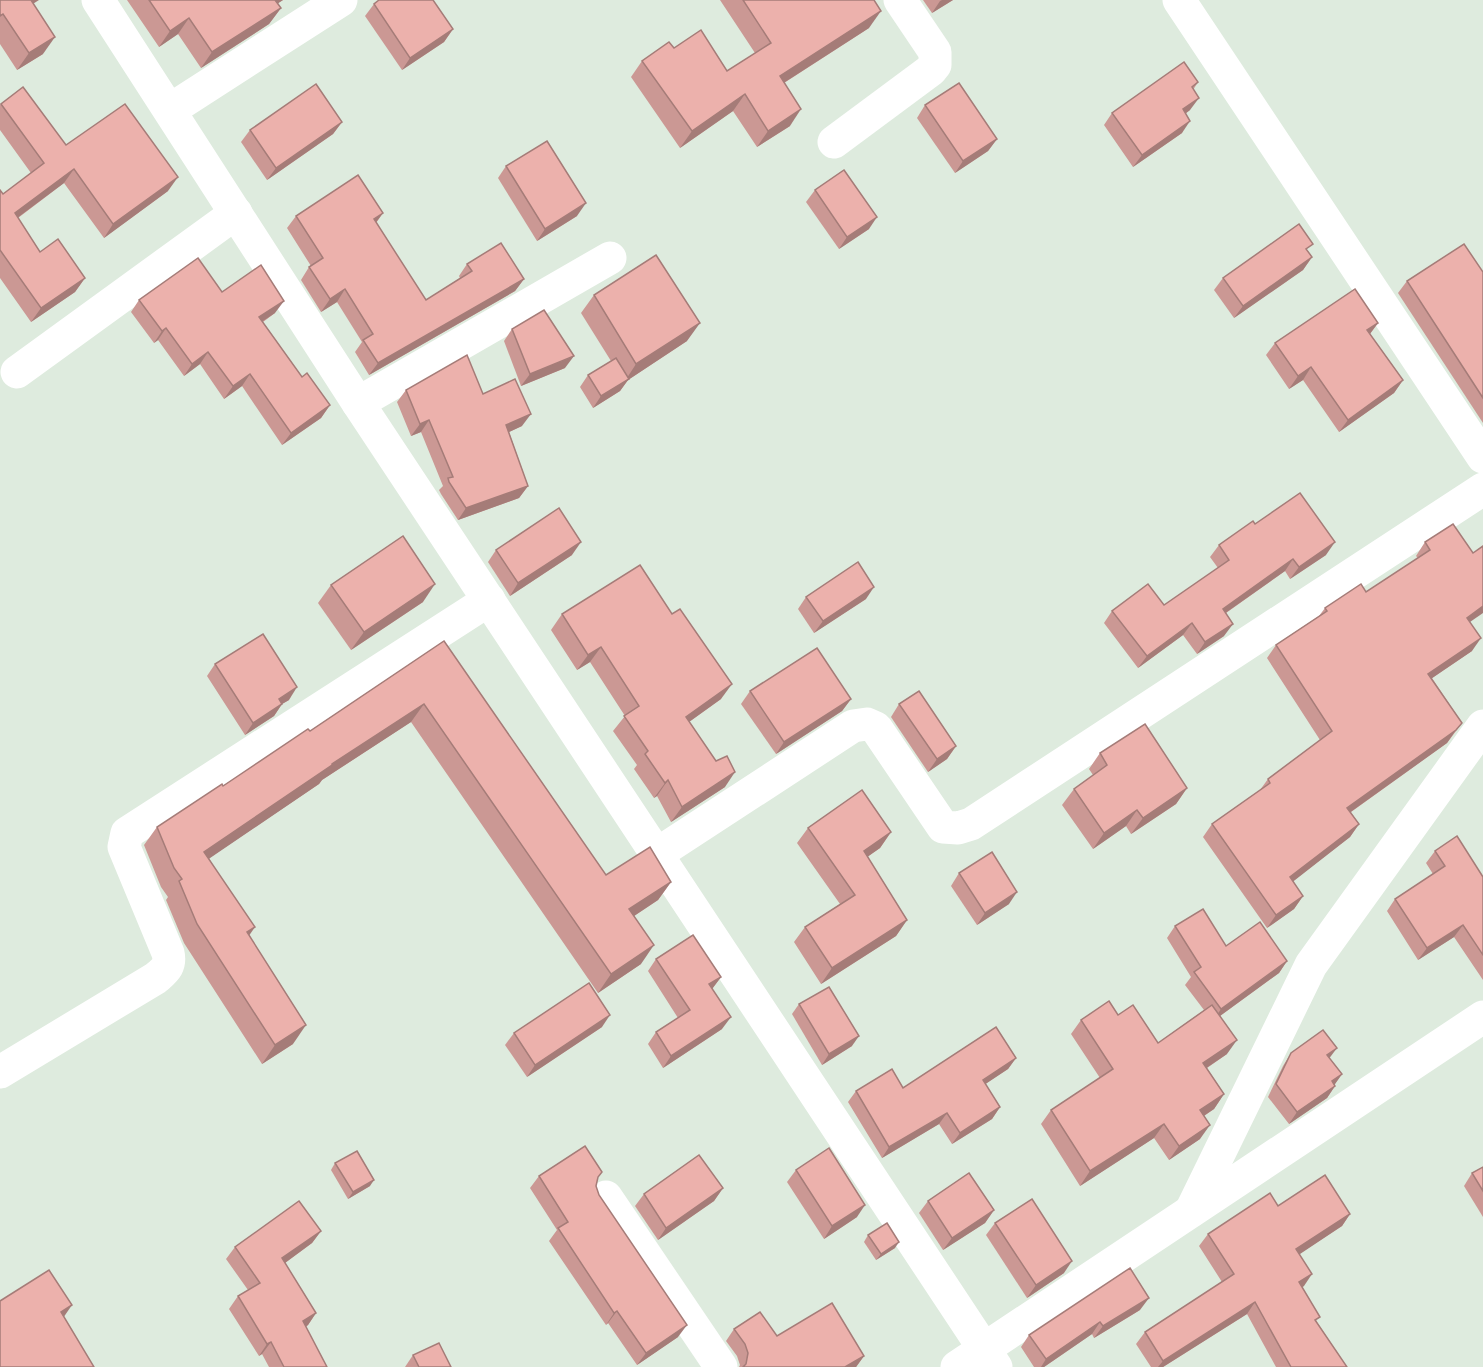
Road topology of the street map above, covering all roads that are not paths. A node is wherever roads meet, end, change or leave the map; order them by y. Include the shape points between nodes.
1 (98, 0) edge
2 (341, 0) edge
3 (900, 0) edge
4 (1179, 0) edge
5 (170, 110) junction
6 (834, 142) dead end
7 (236, 213) junction
8 (610, 258) dead end
9 (17, 372) dead end
10 (358, 403) junction
11 (1483, 457) edge
12 (1483, 489) edge
13 (489, 600) junction
14 (1483, 726) edge
15 (657, 854) junction
16 (1483, 1017) edge
17 (0, 1072) edge
18 (606, 1197) dead end
19 (1190, 1212) junction
20 (990, 1358) edge
21 (709, 1363) edge
22 (957, 1367) edge

1 - 5 street
2 - 5 street
3 - 6 street via 935,52 935,65
4 - 11 street
5 - 7 street
7 - 9 street
7 - 10 street
8 - 10 street
10 - 13 street
12 - 15 street via 971,824 943,827 876,728 867,724 853,726
13 - 15 street
13 - 17 street via 127,833 124,847 168,953 166,970
14 - 19 street via 1311,965
15 - 20 street
16 - 19 street
18 - 21 street
19 - 20 street
20 - 22 street

